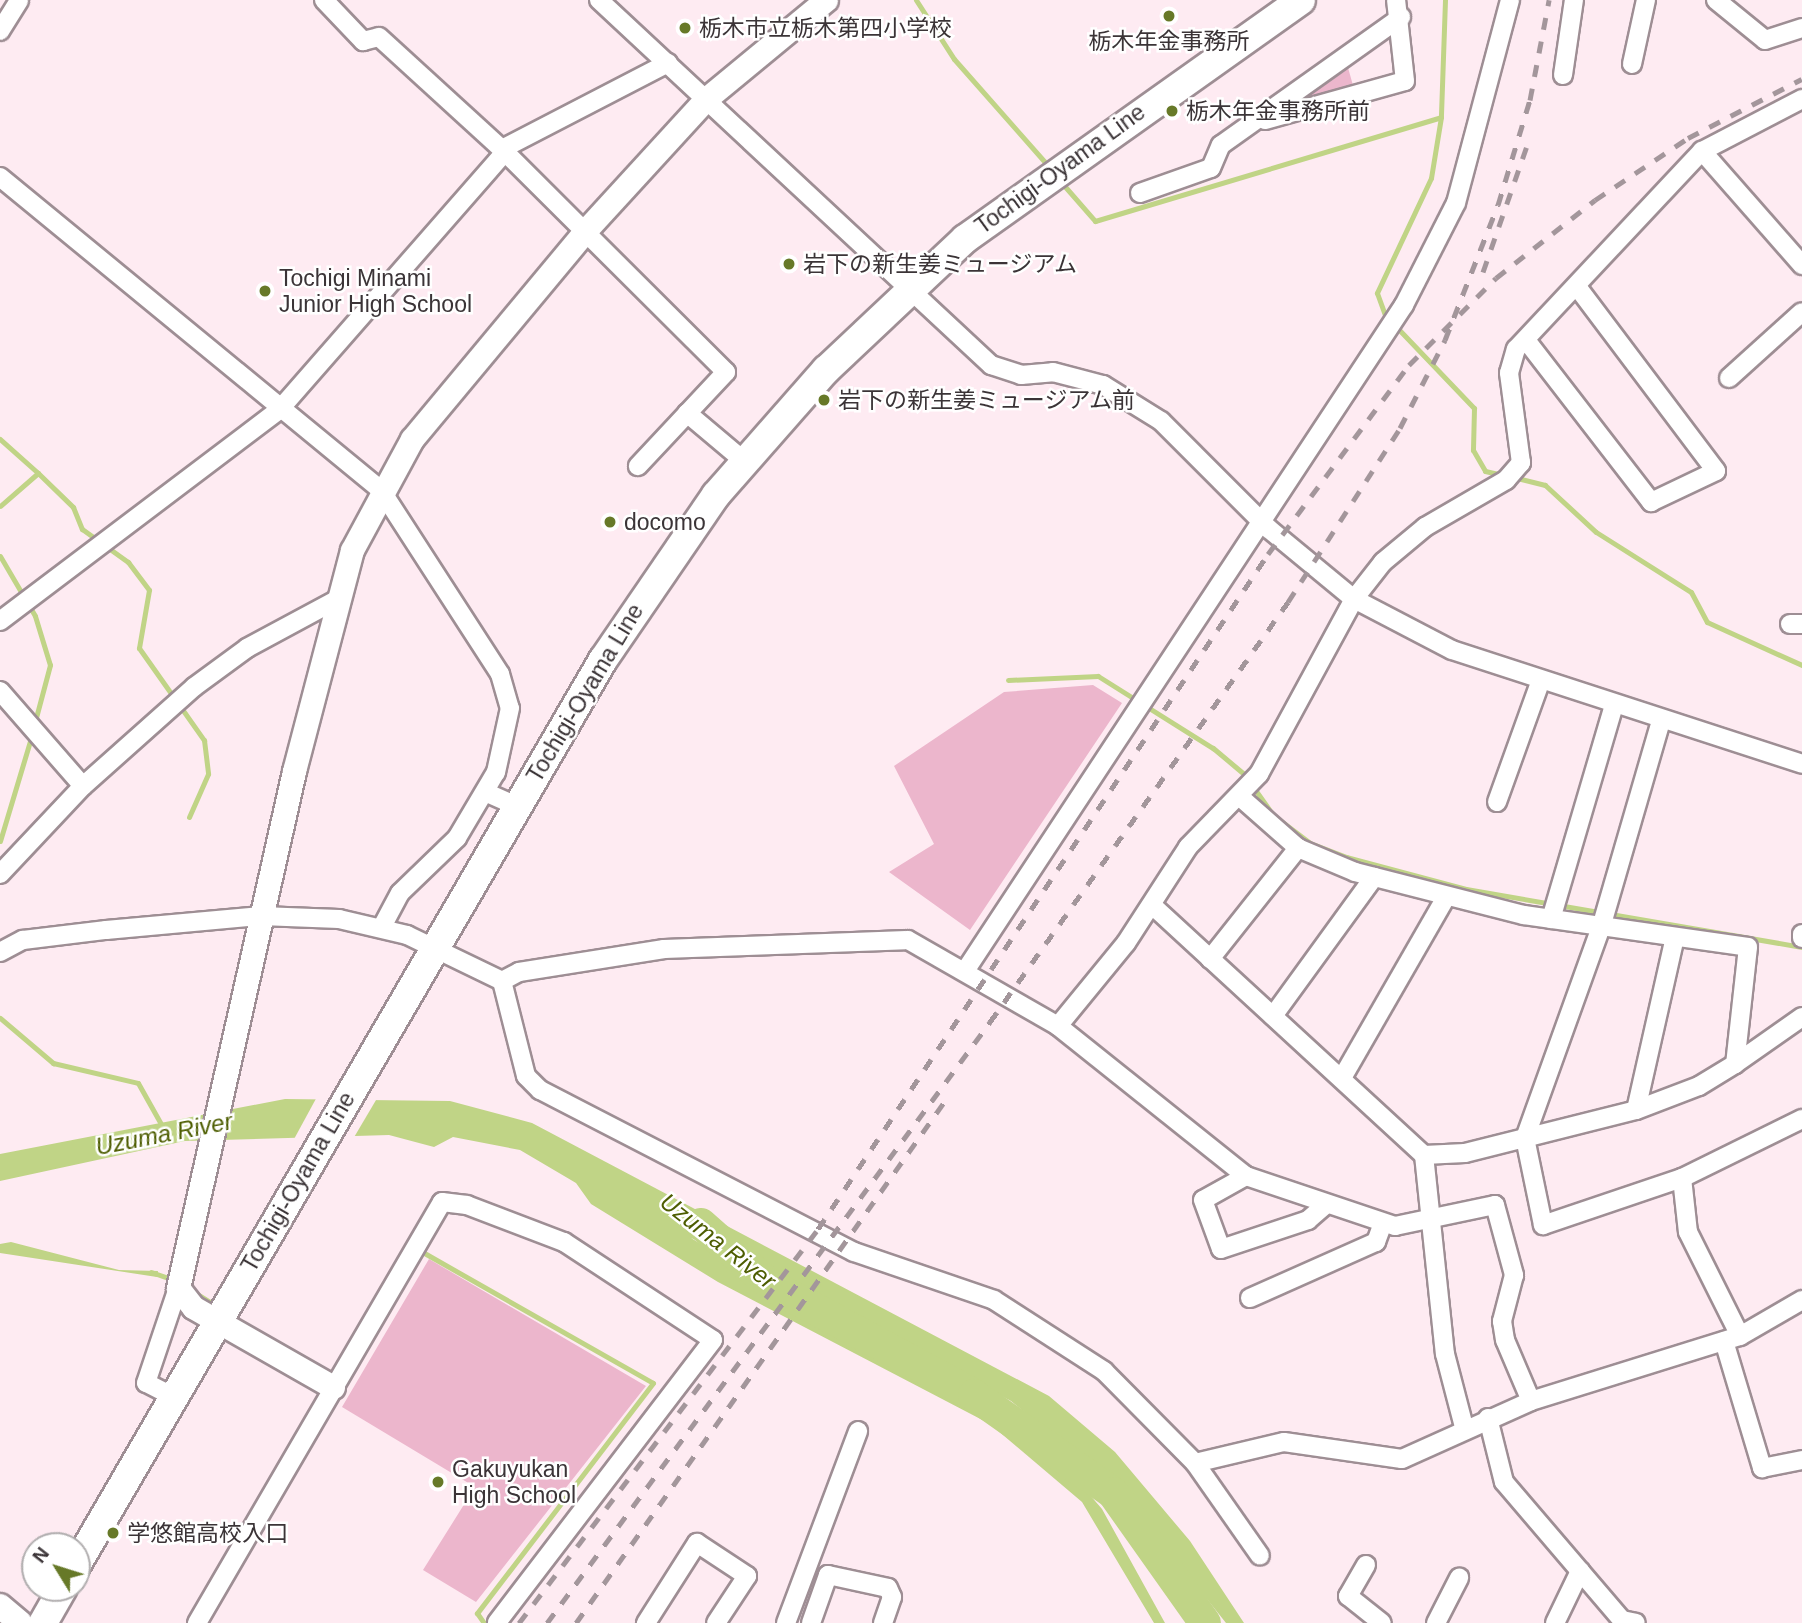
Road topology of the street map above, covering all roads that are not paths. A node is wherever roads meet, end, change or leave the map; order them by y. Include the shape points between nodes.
1 (19, 0) edge
2 (324, 0) edge
3 (599, 0) edge
4 (826, 0) edge
5 (1301, 0) edge
6 (1510, 0) edge
7 (1574, 0) edge
8 (1646, 0) edge
9 (1716, 0) edge
10 (1398, 9) edge
11 (1802, 28) edge
12 (1, 29) edge
13 (668, 63) junction
14 (1632, 64) dead end
15 (1563, 75) dead end
16 (706, 98) junction
17 (1802, 99) edge
18 (1253, 124) junction
19 (504, 150) junction
20 (1702, 150) junction
21 (0, 177) edge
22 (1140, 193) dead end
23 (585, 231) junction
24 (1802, 265) edge
25 (1578, 288) junction
26 (905, 291) junction
27 (1802, 312) edge
28 (1525, 340) junction
29 (1729, 377) dead end
30 (281, 409) junction
31 (687, 413) junction
32 (744, 461) junction
33 (638, 466) dead end
34 (381, 490) junction
35 (1261, 522) junction
36 (1354, 599) junction
37 (336, 600) junction
38 (0, 621) edge
39 (1541, 680) junction
40 (0, 691) edge
41 (1614, 705) junction
42 (1661, 721) junction
43 (1802, 764) edge
44 (83, 786) junction
45 (485, 792) junction
46 (1238, 796) junction
47 (1497, 802) dead end
48 (516, 806) junction
49 (1298, 848) junction
50 (0, 874) edge
51 (1374, 877) junction
52 (1447, 897) junction
53 (1152, 905) junction
54 (261, 916) junction
55 (1551, 919) junction
56 (1601, 927) junction
57 (381, 928) junction
58 (1675, 937) junction
59 (435, 946) junction
60 (0, 952) edge
61 (1210, 959) junction
62 (967, 968) junction
63 (502, 981) junction
64 (1273, 1016) junction
65 (1802, 1017) edge
66 (1058, 1026) junction
67 (1735, 1064) junction
68 (1342, 1078) junction
69 (1636, 1110) junction
70 (1802, 1119) edge
71 (1525, 1138) junction
72 (1424, 1155) junction
73 (1246, 1176) junction
74 (1682, 1178) junction
75 (1324, 1206) junction
76 (1429, 1219) junction
77 (1383, 1223) junction
78 (178, 1288) junction
79 (1250, 1298) dead end
80 (1802, 1300) edge
81 (218, 1321) junction
82 (1732, 1338) junction
83 (333, 1387) junction
84 (172, 1396) junction
85 (1531, 1401) junction
86 (1488, 1418) junction
87 (1464, 1427) junction
88 (858, 1430) dead end
89 (1802, 1460) edge
90 (1195, 1463) junction
91 (91, 1539) edge
92 (1260, 1556) dead end
93 (1366, 1565) dead end
94 (1580, 1571) junction
95 (1459, 1578) dead end
96 (55, 1602) edge
97 (0, 1605) edge
98 (20, 1623) edge
99 (43, 1623) edge
100 (197, 1623) edge
101 (497, 1623) edge
102 (646, 1623) edge
103 (716, 1623) edge
104 (786, 1623) edge
105 (811, 1623) edge
106 (883, 1623) edge
107 (1382, 1623) edge
108 (1436, 1623) edge
109 (1555, 1623) edge
110 (1636, 1623) edge

1 - 12 street
2 - 19 street via 363,41 379,37
3 - 13 street
4 - 16 street
5 - 26 main road, Tochigi-Oyama Line via 1027,191
6 - 35 street via 1456,202 1404,305
7 - 15 street
8 - 14 street
9 - 11 street via 1765,40
10 - 18 street
10 - 18 street via 1405,81
13 - 16 street
13 - 19 street
16 - 23 street
16 - 26 street
17 - 20 street
18 - 22 street via 1221,145 1211,167
19 - 23 street
19 - 30 street
20 - 24 street
20 - 25 street
21 - 30 street
23 - 31 street via 726,372
23 - 34 street via 446,394
25 - 28 street
25 - 28 street via 1716,471 1651,502
26 - 32 main road, Tochigi-Oyama Line
26 - 35 street via 991,365 1021,375 1053,372 1103,385 1161,421
27 - 29 street
28 - 36 street via 1509,373 1521,463 1506,480 1424,527 1383,562
30 - 34 street
30 - 38 street
31 - 32 street
31 - 33 street
32 - 48 main road, Tochigi-Oyama Line via 659,572
34 - 37 street
34 - 45 street via 500,674 510,708 507,742
35 - 36 street
35 - 62 street
36 - 39 street via 1452,650
36 - 46 street via 1283,733
37 - 44 street via 247,648
37 - 54 street
39 - 41 street
39 - 47 street
40 - 44 street
41 - 42 street
41 - 55 street
42 - 43 street
42 - 56 street
44 - 50 street
45 - 48 street
45 - 57 street via 457,838 385,912
46 - 49 street
46 - 53 street via 1188,847
48 - 59 main road, Tochigi-Oyama Line
49 - 51 street
49 - 61 street
51 - 52 street
51 - 64 street
52 - 55 street
52 - 68 street
53 - 61 street
53 - 66 street
54 - 57 street
54 - 60 street via 23,940
54 - 78 street
55 - 56 street
56 - 58 street
56 - 71 street
57 - 59 street
58 - 67 street via 1748,947
58 - 69 street
59 - 63 street
59 - 81 main road, Tochigi-Oyama Line
61 - 64 street
62 - 63 street via 908,940 878,936 664,949 519,972
62 - 66 street
63 - 90 street via 526,1076 540,1090 854,1252 994,1300 1104,1371
64 - 68 street
65 - 67 street
66 - 73 street
67 - 69 street via 1699,1086
68 - 72 street
69 - 71 street
70 - 74 street
71 - 72 street via 1465,1153
71 - 74 street via 1543,1225
72 - 76 street
73 - 75 street
73 - 75 street via 1203,1200 1222,1249 1308,1220
74 - 82 street via 1688,1232
75 - 77 street
76 - 77 street
76 - 85 street via 1495,1205 1503,1217 1514,1275 1502,1321
76 - 87 street via 1445,1354
77 - 79 street via 1376,1242
78 - 81 street via 181,1298
78 - 84 street via 146,1383
80 - 82 street
81 - 83 street
81 - 84 main road, Tochigi-Oyama Line
82 - 85 street
82 - 89 street via 1762,1468
83 - 100 street
83 - 101 street via 442,1202 467,1205 564,1241 713,1340
84 - 91 main road, Tochigi-Oyama Line
85 - 86 street
86 - 87 street
86 - 94 street via 1504,1482
87 - 90 street via 1402,1458 1284,1442
88 - 104 street
90 - 92 street
93 - 107 street via 1348,1596
94 - 109 street
94 - 110 street via 1622,1619
95 - 108 street
96 - 99 main road
97 - 98 main road
102 - 103 street via 697,1543 747,1576
105 - 106 street via 828,1575 888,1588 892,1597

